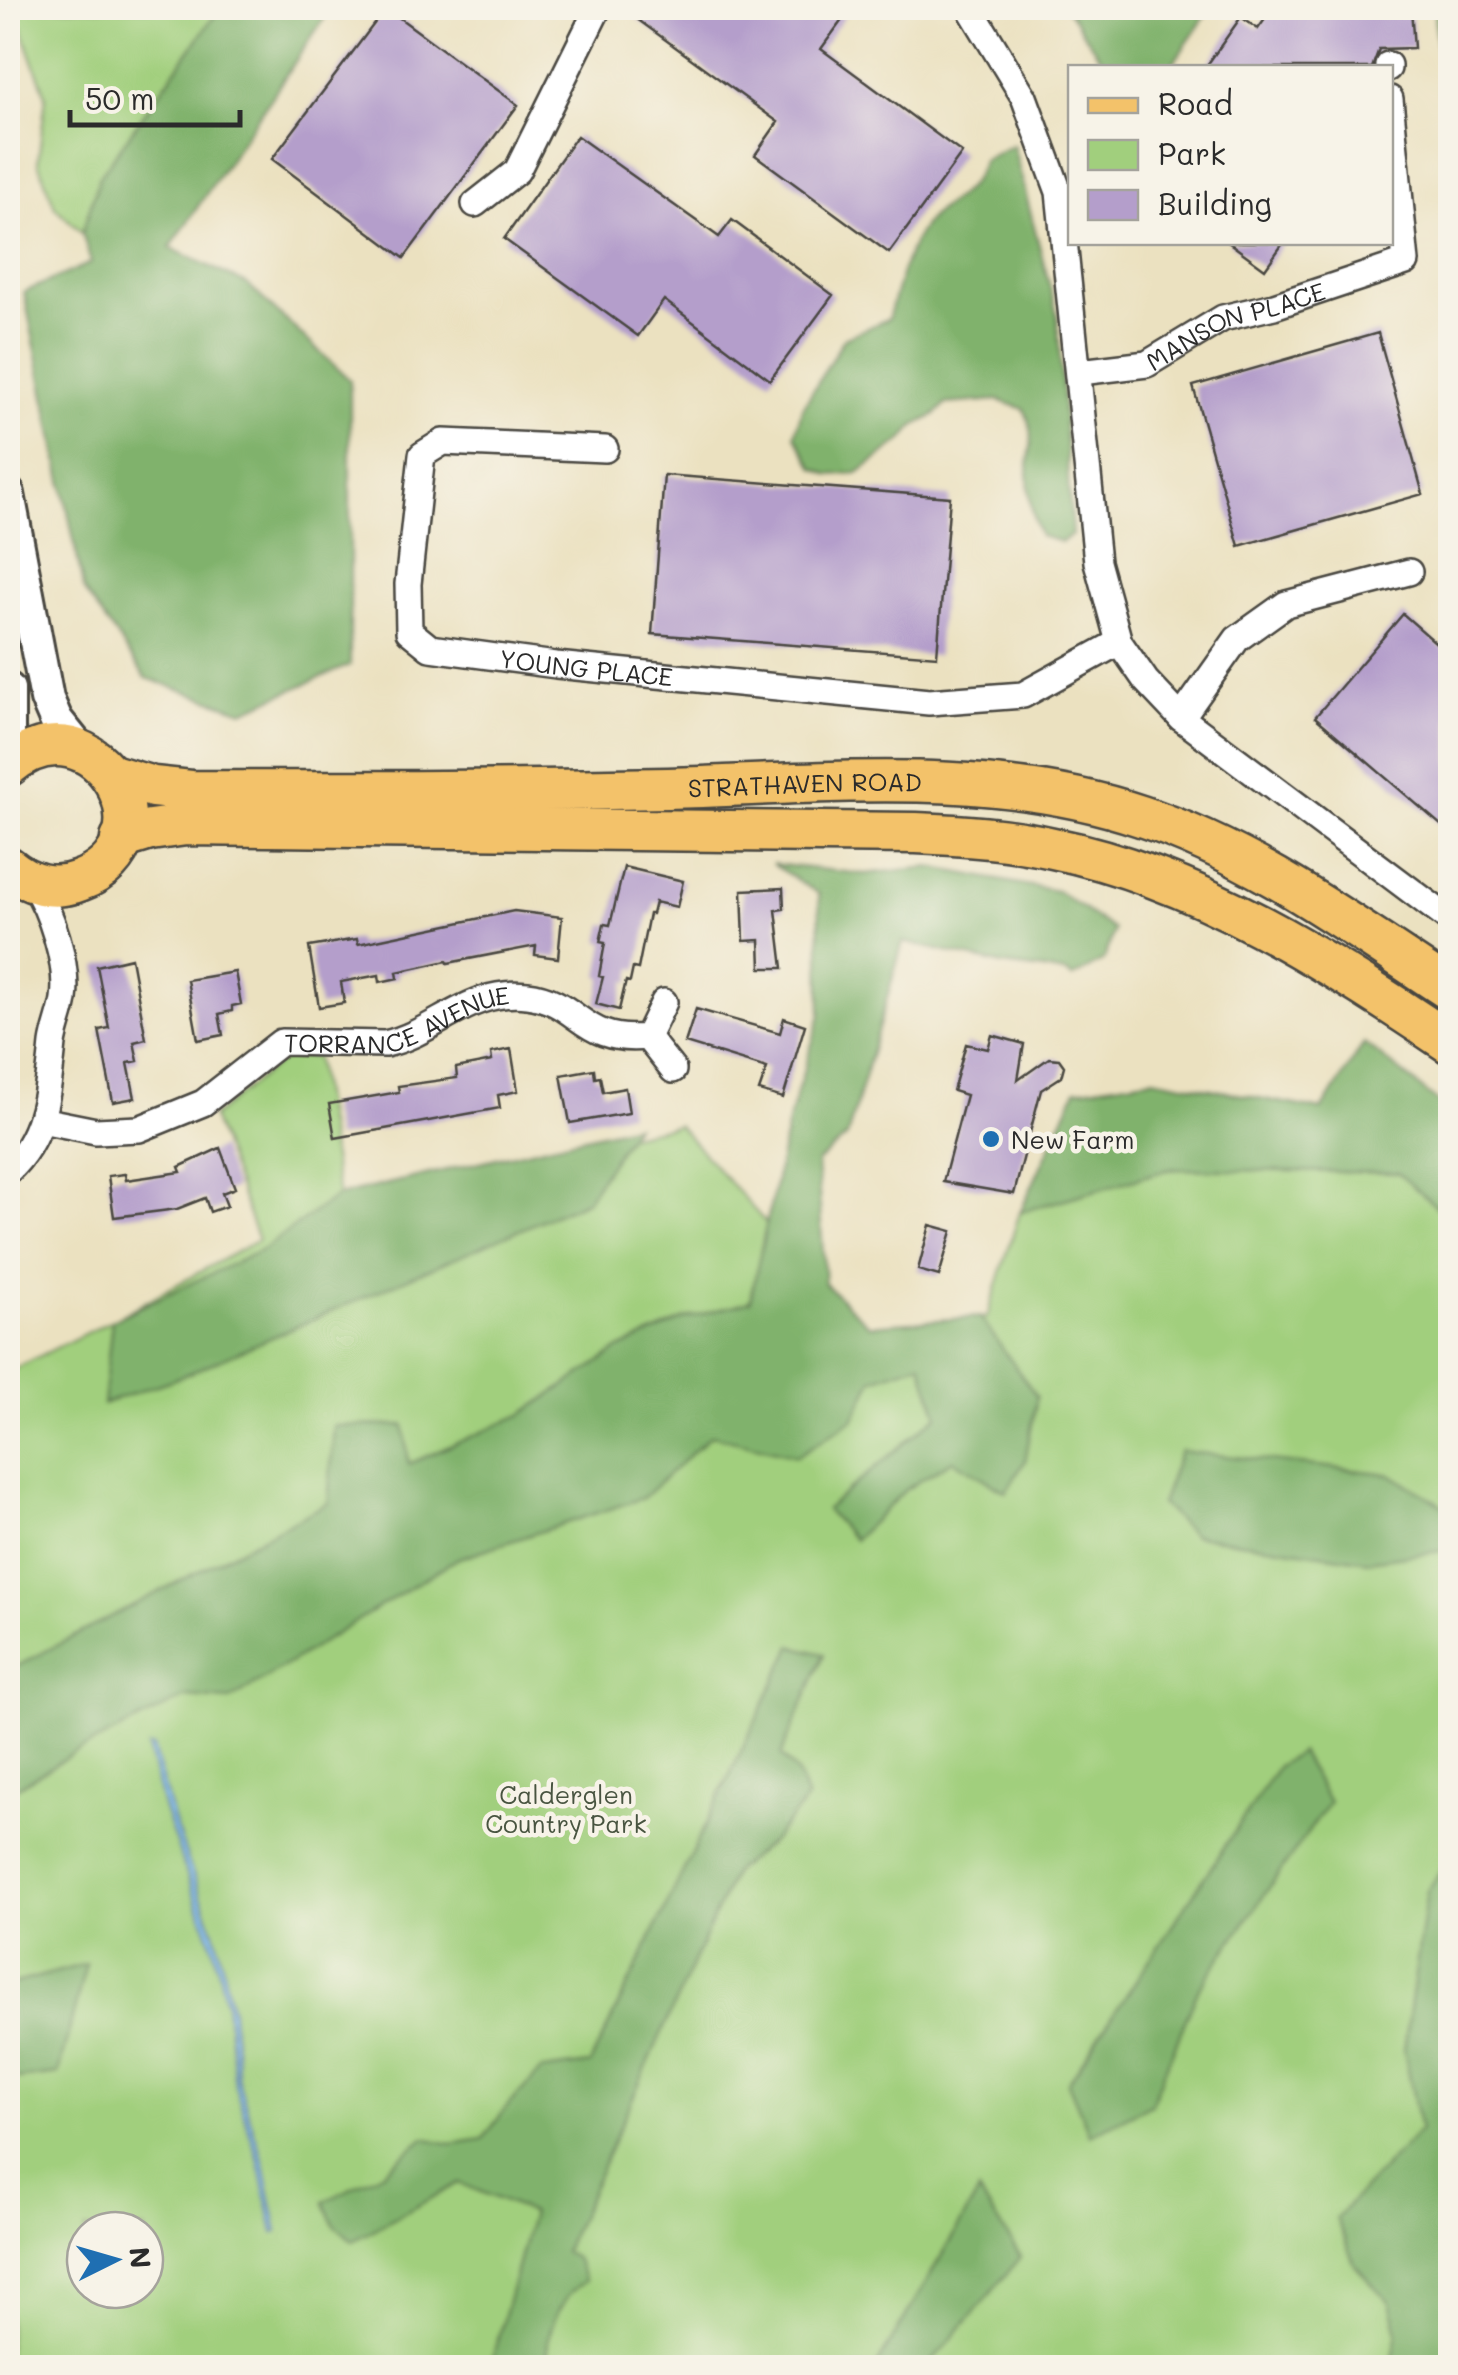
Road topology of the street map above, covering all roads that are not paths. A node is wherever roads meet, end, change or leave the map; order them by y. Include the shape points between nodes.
1 (598, 8) edge
2 (970, 8) edge
3 (1393, 130) edge
4 (475, 204) dead end
5 (1080, 372) junction
6 (605, 450) dead end
7 (8, 494) edge
8 (1409, 572) dead end
9 (1119, 642) junction
10 (8, 689) edge
11 (1181, 718) junction
12 (8, 744) edge
13 (97, 763) junction
14 (8, 766) edge
15 (121, 840) junction
16 (16, 874) edge
17 (89, 878) junction
18 (1450, 920) edge
19 (62, 967) junction
20 (1450, 990) edge
21 (664, 1002) dead end
22 (646, 1037) junction
23 (1450, 1043) edge
24 (673, 1070) dead end
25 (41, 1120) junction
26 (8, 1171) edge

1 - 4 street via 518,170
2 - 5 street via 1024,97 1059,192
3 - 5 street, MANSON PLACE via 1406,262 1223,318 1147,364
5 - 9 street via 1097,562
6 - 9 street, YOUNG PLACE via 443,442 422,455 408,584 410,631 430,648 929,702 1023,695
7 - 13 street via 47,700 56,720
8 - 11 street via 1286,604 1237,639
9 - 11 street
10 - 12 street
11 - 18 street
13 - 14 main road, STRATHAVEN ROAD via 44,747
13 - 15 main road via 119,787 126,813
13 - 20 main road, STRATHAVEN ROAD via 153,786 191,791 936,782 1017,788 1139,815 1211,844
15 - 17 main road
15 - 23 main road, STRATHAVEN ROAD via 168,826 204,825 916,833 1016,841 1118,866 1198,896 1334,969
16 - 17 main road via 51,886
16 - 19 street via 50,913
17 - 19 street via 71,905
19 - 25 street via 64,995
21 - 22 street
22 - 24 street
22 - 25 street, TORRANCE AVENUE via 604,1036 558,1004 500,994 385,1044 281,1042 202,1103 140,1129 96,1131
25 - 26 street

